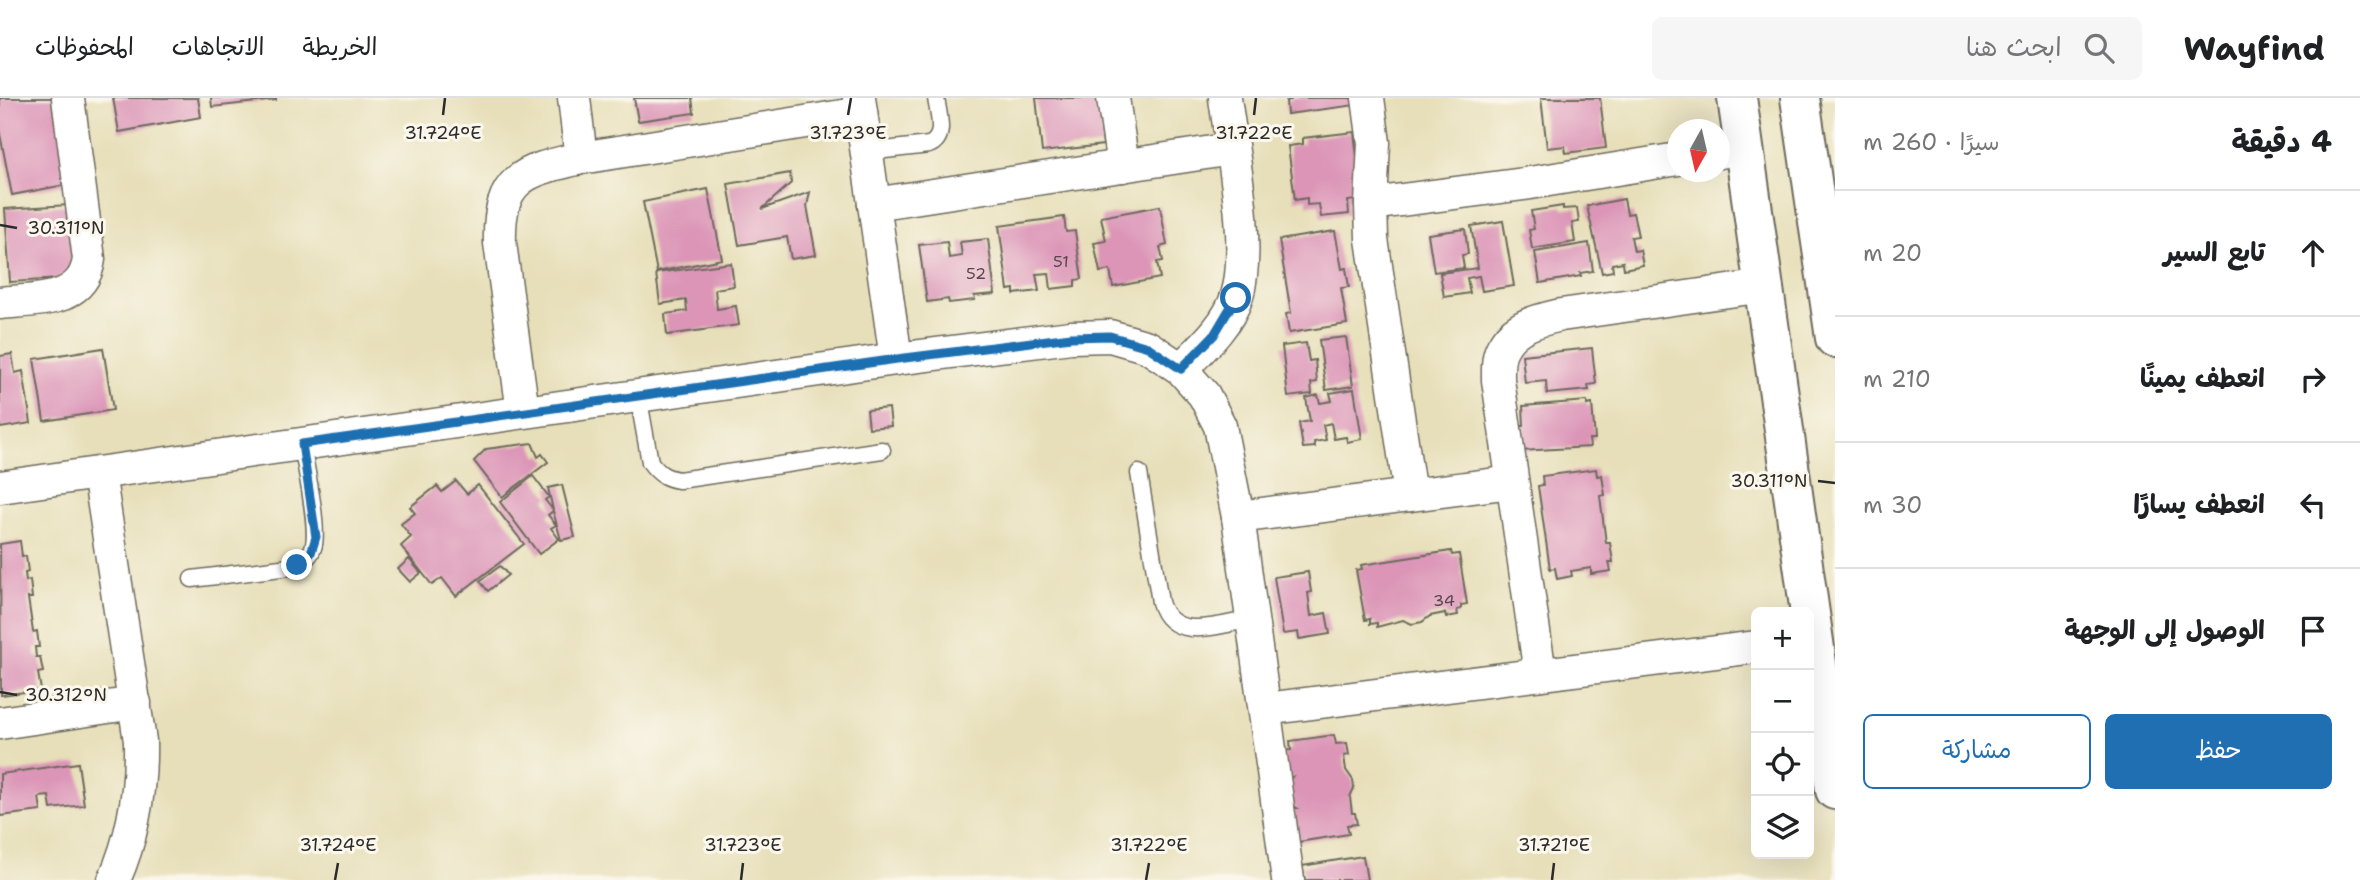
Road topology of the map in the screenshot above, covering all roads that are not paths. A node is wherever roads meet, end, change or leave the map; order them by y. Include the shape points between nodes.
1 (68, 98) edge
2 (574, 98) edge
3 (936, 98) edge
4 (1113, 98) edge
5 (1225, 98) edge
6 (1368, 98) edge
7 (1737, 98) edge
8 (1800, 98) edge
9 (860, 106) edge
10 (1232, 149) junction
11 (1732, 150) edge
12 (867, 152) junction
13 (581, 158) junction
14 (1667, 161) edge
15 (1123, 166) junction
16 (874, 204) junction
17 (1371, 204) junction
18 (1764, 286) junction
19 (0, 303) edge
20 (1835, 338) edge
21 (897, 359) junction
22 (1181, 369) junction
23 (638, 395) junction
24 (523, 412) junction
25 (302, 444) junction
26 (882, 450) dead end
27 (99, 473) junction
28 (1139, 474) dead end
29 (1513, 482) junction
30 (0, 487) edge
31 (1410, 495) junction
32 (1238, 517) junction
33 (192, 579) dead end
34 (1807, 607) edge
35 (1252, 619) junction
36 (1751, 648) edge
37 (1814, 659) edge
38 (1540, 674) junction
39 (135, 703) junction
40 (1265, 709) junction
41 (0, 723) edge
42 (1835, 790) edge
43 (114, 880) edge
44 (1288, 880) edge

1 - 19 street via 88,270 68,293
2 - 13 street
3 - 12 lane via 940,135 933,144
4 - 15 street
5 - 10 street
6 - 17 street via 1374,143
7 - 11 street
8 - 20 street
9 - 12 street
9 - 13 street
10 - 15 street
10 - 22 street via 1242,240 1236,298 1214,335
11 - 18 street
12 - 16 street
13 - 24 street via 536,169 516,180 499,220
14 - 17 street
15 - 16 street
16 - 21 street
17 - 31 street via 1372,239
18 - 29 street via 1561,315 1534,321 1516,332 1502,347 1497,380
18 - 34 street
21 - 22 street via 1110,336 1148,347
21 - 23 street
22 - 32 street via 1204,395 1220,426
23 - 24 street
23 - 26 lane via 650,462 670,479
24 - 25 street
25 - 27 street
25 - 33 lane via 316,537 311,553 289,567
27 - 30 street
27 - 39 street
28 - 35 lane via 1160,602 1167,618 1191,629
29 - 31 street
29 - 38 street
31 - 32 street
32 - 35 street
35 - 40 street
36 - 38 street
37 - 42 street
38 - 40 street
39 - 41 street
39 - 43 street via 141,780 129,840
40 - 44 street

